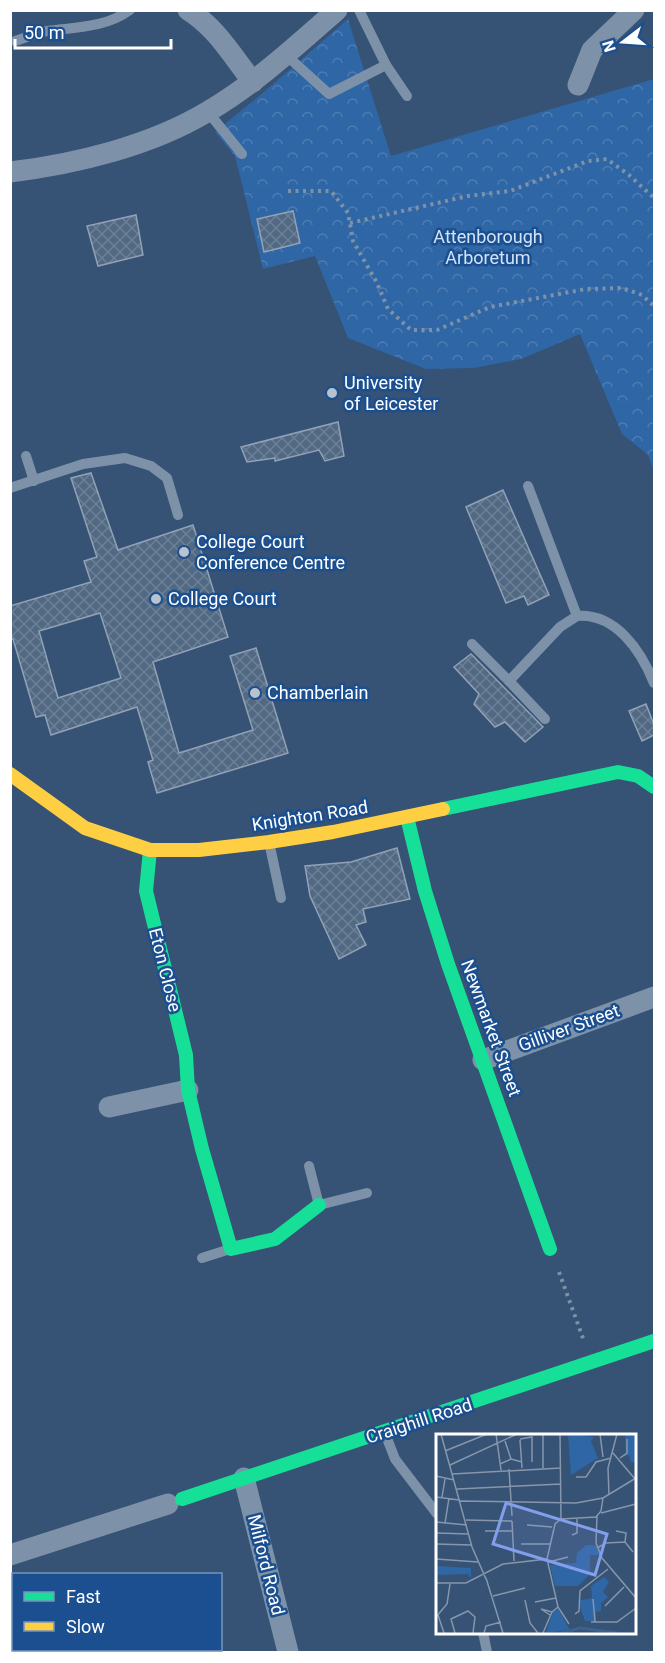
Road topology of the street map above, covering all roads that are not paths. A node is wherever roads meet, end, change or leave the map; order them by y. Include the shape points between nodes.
1 (130, 10) edge
2 (188, 10) edge
3 (337, 10) edge
4 (359, 10) edge
5 (634, 10) edge
6 (15, 41) dead end
7 (285, 55) junction
8 (386, 65) junction
9 (253, 82) junction
10 (578, 85) dead end
11 (407, 96) dead end
12 (208, 112) junction
13 (242, 154) dead end
14 (10, 172) edge
15 (26, 456) dead end
16 (34, 481) junction
17 (528, 486) dead end
18 (10, 488) edge
19 (178, 514) dead end
20 (577, 616) junction
21 (472, 644) dead end
22 (509, 681) junction
23 (654, 683) edge
24 (545, 719) dead end
25 (10, 774) edge
26 (647, 778) edge
27 (406, 817) junction
28 (269, 842) junction
29 (150, 850) junction
30 (281, 898) dead end
31 (654, 997) edge
32 (483, 1060) junction
33 (188, 1090) junction
34 (109, 1107) dead end
35 (309, 1166) dead end
36 (367, 1193) dead end
37 (319, 1205) junction
38 (231, 1249) junction
39 (550, 1249) road end
40 (202, 1258) dead end
41 (654, 1341) edge
42 (384, 1432) junction
43 (244, 1478) junction
44 (175, 1501) joint
45 (436, 1513) edge
46 (10, 1555) edge
47 (483, 1633) edge
48 (288, 1653) edge
49 (487, 1653) edge

1 - 6 lane via 106,23 44,31
2 - 9 street via 212,29
3 - 7 street
4 - 8 lane
5 - 10 street via 592,50
7 - 8 lane via 329,94
7 - 9 street
8 - 11 lane
9 - 12 street
12 - 13 lane
12 - 14 street via 117,149 77,161
15 - 16 lane
16 - 18 lane
16 - 19 lane via 83,464 125,459 151,466 167,478
17 - 20 lane
20 - 22 lane via 560,627
20 - 23 lane via 590,615 621,631
21 - 22 lane
22 - 24 lane
25 - 29 street, Knighton Road via 85,828
26 - 27 street, Knighton Road via 618,772
27 - 28 street, Knighton Road
27 - 32 street, Newmarket Street via 448,964
28 - 29 street, Knighton Road via 199,850
28 - 30 lane
29 - 33 street, Eton Close via 146,891 186,1055
31 - 32 street, Gilliver Street
32 - 39 street, Newmarket Street
33 - 34 street
33 - 38 street, Eton Close
35 - 37 lane
36 - 37 lane
37 - 38 street via 275,1239
38 - 40 lane
41 - 42 street, Craighill Road
42 - 43 street, Craighill Road
42 - 45 lane via 395,1459
43 - 44 street, Craighill Road
43 - 48 street, Milford Road
44 - 46 street, Craighill Road
47 - 49 lane

